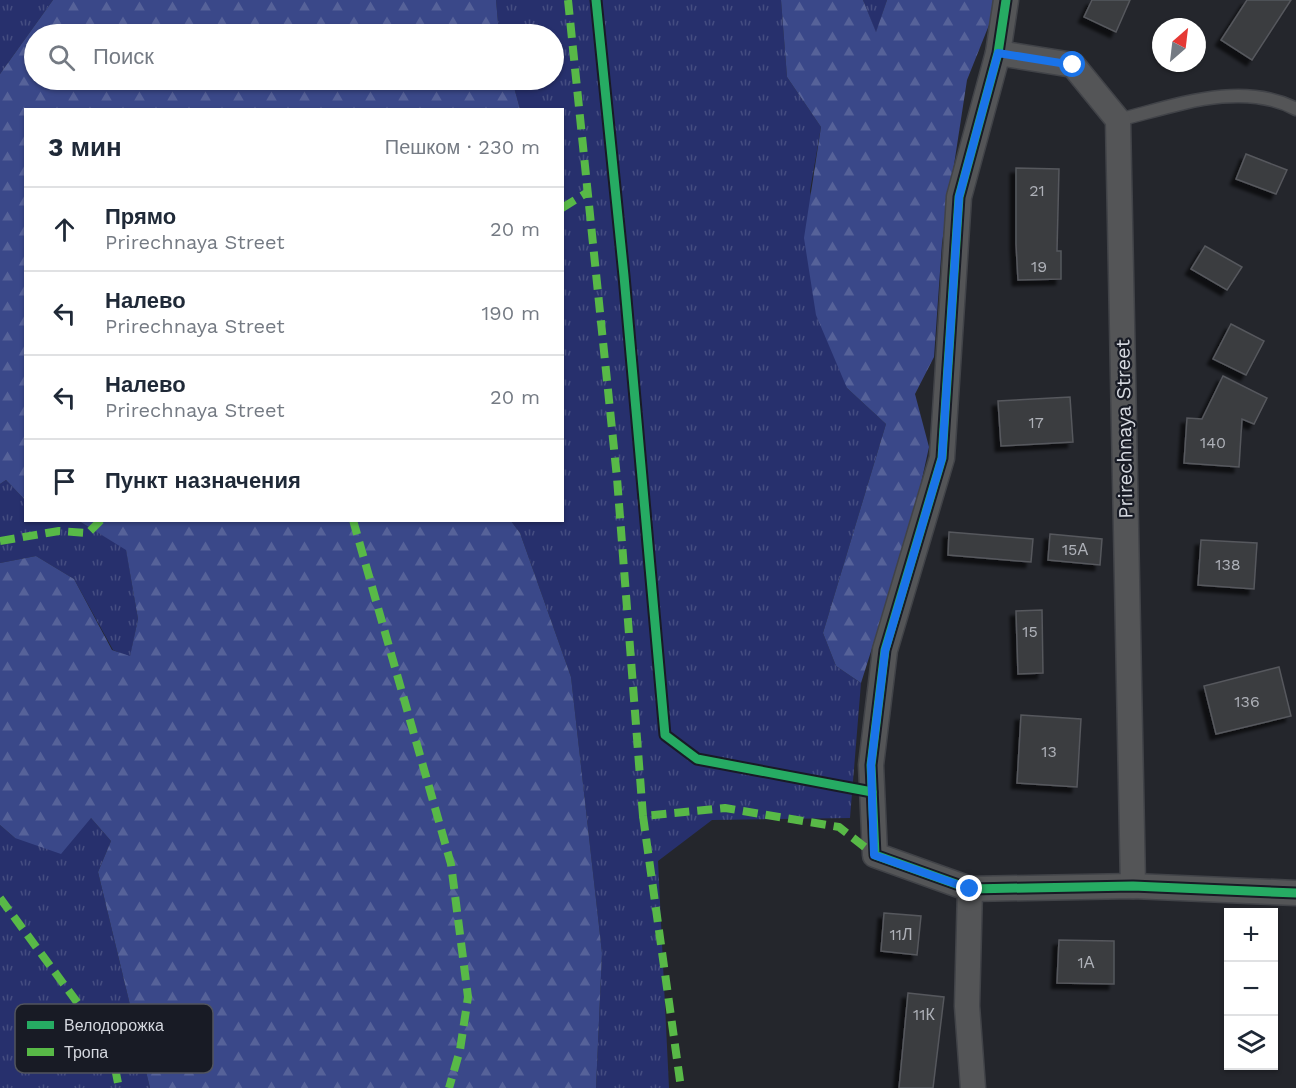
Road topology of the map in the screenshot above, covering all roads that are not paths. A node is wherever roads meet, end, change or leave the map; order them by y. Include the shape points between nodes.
1 (1006, 0) edge
2 (998, 53) junction
3 (1296, 109) edge
4 (1118, 120) junction
5 (1132, 886) junction
6 (970, 889) junction
7 (1296, 893) edge
8 (973, 1088) edge

1 - 2 street
2 - 4 street via 1073,65
2 - 6 street via 959,197 942,458 885,651 871,765 874,855
3 - 4 lane via 1277,99 1239,94
4 - 5 street, Prirechnaya Street
5 - 6 street
5 - 7 street
6 - 8 street via 967,1006

